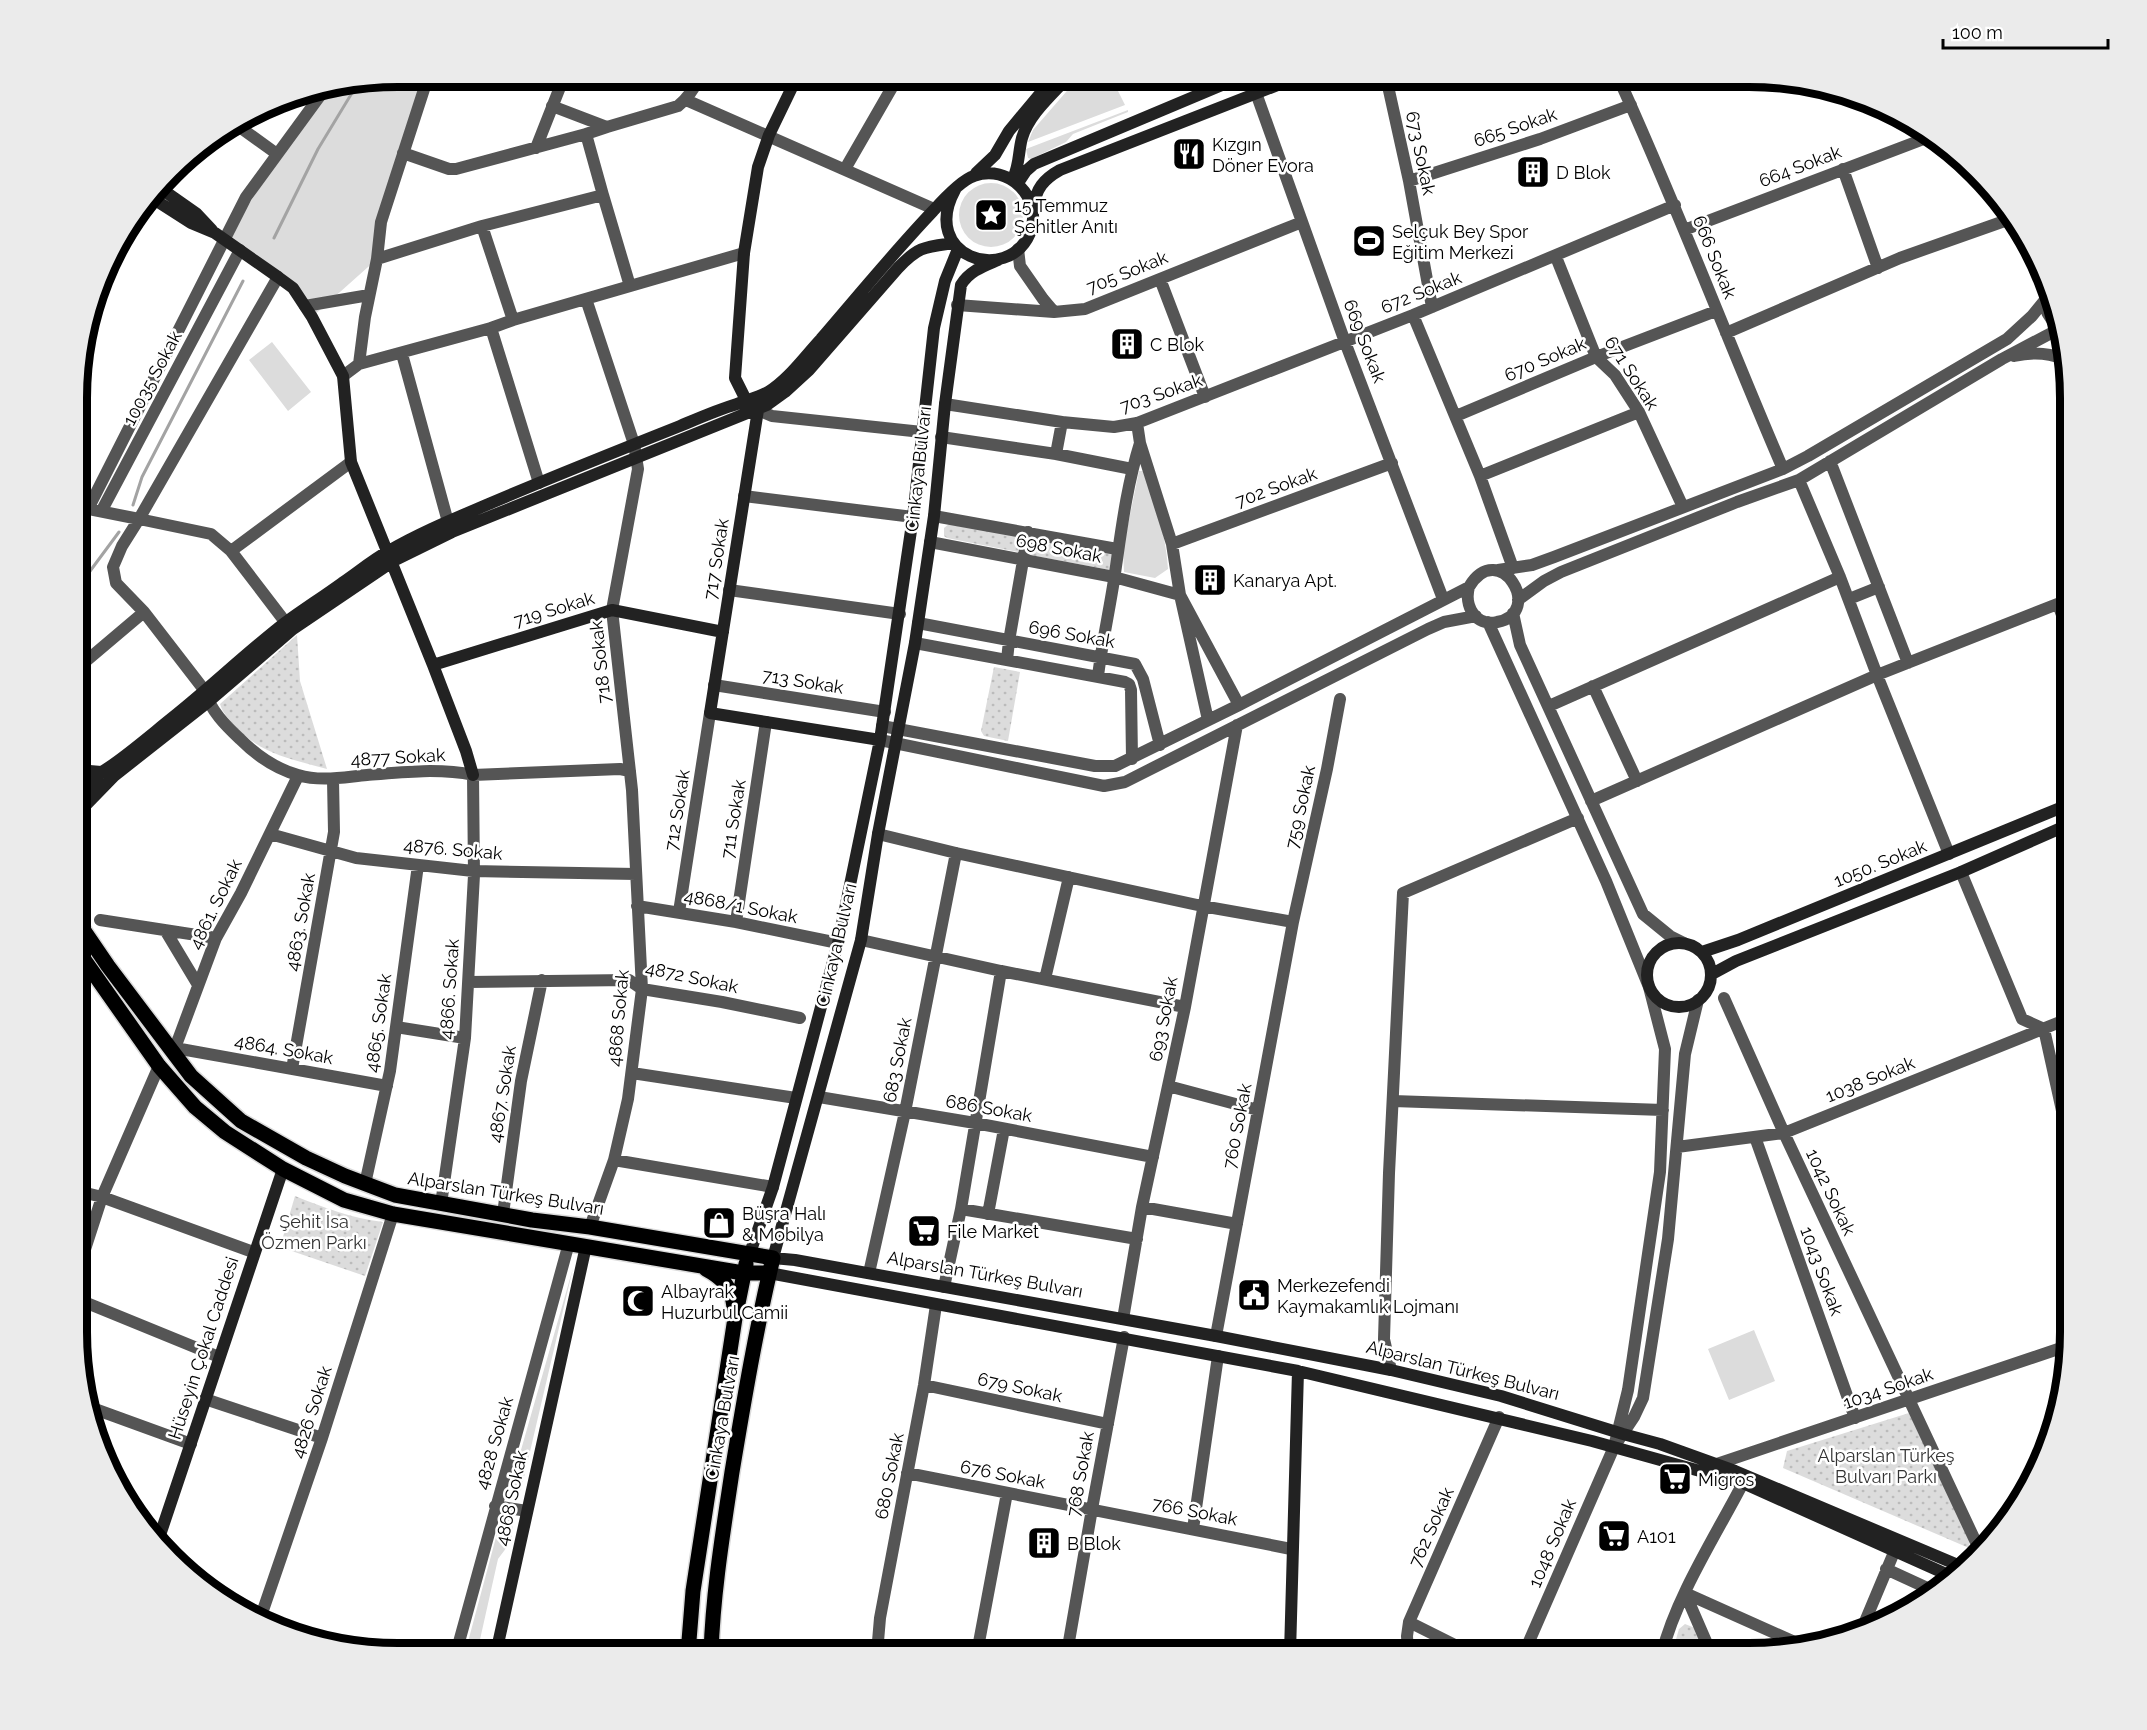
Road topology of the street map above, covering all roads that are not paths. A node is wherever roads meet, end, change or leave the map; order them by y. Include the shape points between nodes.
1 (424, 87) edge
2 (560, 87) edge
3 (694, 87) edge
4 (791, 87) edge
5 (892, 87) edge
6 (1046, 87) edge
7 (1060, 87) edge
8 (1217, 87) edge
9 (1272, 87) edge
10 (1388, 87) edge
11 (1623, 87) edge
12 (1256, 93) junction
13 (317, 98) edge
14 (686, 100) junction
15 (1631, 105) junction
16 (552, 106) junction
17 (607, 127) junction
18 (243, 129) edge
19 (586, 134) junction
20 (769, 135) junction
21 (1923, 139) edge
22 (536, 148) junction
23 (403, 153) junction
24 (277, 154) junction
25 (845, 169) junction
26 (1843, 169) junction
27 (971, 176) junction
28 (1015, 181) junction
29 (1409, 181) junction
30 (955, 190) junction
31 (165, 192) edge
32 (603, 195) junction
33 (157, 201) edge
34 (1675, 206) junction
35 (934, 209) junction
36 (1033, 215) junction
37 (2005, 221) edge
38 (1302, 222) junction
39 (482, 226) junction
40 (1684, 230) junction
41 (220, 236) junction
42 (956, 246) junction
43 (1018, 249) junction
44 (240, 250) junction
45 (744, 253) junction
46 (1556, 257) junction
47 (377, 259) junction
48 (998, 260) junction
49 (1878, 267) junction
50 (278, 278) junction
51 (1160, 279) junction
52 (630, 286) junction
53 (369, 295) junction
54 (586, 299) junction
55 (2044, 300) edge
56 (957, 305) junction
57 (305, 306) junction
58 (1432, 308) junction
59 (1716, 311) junction
60 (1054, 312) junction
61 (1413, 315) junction
62 (513, 320) junction
63 (491, 328) junction
64 (2053, 332) edge
65 (1725, 333) junction
66 (1345, 342) junction
67 (402, 354) junction
68 (1596, 357) junction
69 (2057, 358) edge
70 (2002, 359) junction
71 (359, 364) junction
72 (343, 376) junction
73 (1205, 397) junction
74 (746, 400) junction
75 (945, 404) junction
76 (758, 410) junction
77 (1639, 412) junction
78 (1456, 416) junction
79 (1062, 422) junction
80 (1137, 423) junction
81 (922, 432) junction
82 (941, 437) junction
83 (1140, 443) junction
84 (634, 444) junction
85 (1056, 454) junction
86 (637, 457) junction
87 (1830, 461) junction
88 (351, 462) junction
89 (1392, 464) junction
90 (1783, 469) junction
91 (1132, 470) junction
92 (1480, 476) junction
93 (1799, 480) junction
94 (539, 483) junction
95 (744, 496) junction
96 (87, 502) edge
97 (1683, 507) junction
98 (87, 508) edge
99 (102, 510) junction
100 (934, 516) junction
101 (913, 517) junction
102 (139, 519) junction
103 (448, 522) junction
104 (1028, 532) junction
105 (930, 542) junction
106 (1172, 544) junction
107 (1117, 549) junction
108 (231, 551) junction
109 (389, 557) junction
110 (1023, 559) junction
111 (1513, 568) junction
112 (1488, 571) junction
113 (1114, 577) junction
114 (1840, 577) junction
115 (1469, 586) junction
116 (1879, 587) junction
117 (729, 590) junction
118 (1180, 595) junction
119 (1849, 599) junction
120 (1443, 600) junction
121 (1518, 600) junction
122 (2058, 604) joint
123 (612, 610) junction
124 (2060, 610) edge
125 (144, 612) junction
126 (1513, 613) junction
127 (900, 614) junction
128 (1476, 616) junction
129 (1488, 622) junction
130 (285, 623) junction
131 (918, 623) junction
132 (723, 632) junction
133 (1009, 641) junction
134 (915, 643) junction
135 (1100, 656) junction
136 (87, 660) edge
137 (1007, 660) junction
138 (1908, 663) junction
139 (433, 665) junction
140 (1877, 675) junction
141 (1098, 676) junction
142 (714, 685) junction
143 (1593, 686) junction
144 (207, 697) junction
145 (1340, 699) dead end
146 (1239, 705) junction
147 (1549, 706) junction
148 (885, 712) junction
149 (710, 713) junction
150 (1208, 720) junction
151 (766, 722) junction
152 (882, 726) junction
153 (1237, 726) junction
154 (899, 728) junction
155 (880, 741) junction
156 (896, 745) junction
157 (1160, 745) junction
158 (1132, 759) junction
159 (630, 771) junction
160 (87, 772) edge
161 (110, 774) junction
162 (473, 775) junction
163 (298, 776) junction
164 (333, 780) junction
165 (1637, 781) junction
166 (87, 783) edge
167 (87, 791) edge
168 (1591, 801) junction
169 (87, 802) edge
170 (2060, 808) edge
171 (1578, 818) junction
172 (2060, 828) edge
173 (270, 834) junction
174 (878, 834) junction
175 (331, 850) junction
176 (956, 853) junction
177 (1949, 854) junction
178 (418, 865) junction
179 (473, 871) junction
180 (1960, 872) junction
181 (636, 874) junction
182 (1069, 877) junction
183 (637, 906) junction
184 (1202, 906) junction
185 (679, 912) junction
186 (100, 920) dead end
187 (736, 922) junction
188 (1293, 922) junction
189 (165, 930) junction
190 (87, 934) edge
191 (216, 938) junction
192 (861, 940) junction
193 (838, 943) junction
194 (1684, 943) junction
195 (1702, 952) junction
196 (936, 957) junction
197 (87, 964) edge
198 (1001, 972) junction
199 (1712, 974) junction
200 (542, 980) junction
201 (1045, 980) junction
202 (469, 982) junction
203 (198, 985) junction
204 (1649, 987) junction
205 (642, 989) junction
206 (1724, 999) dead end
207 (1698, 1000) junction
208 (1185, 1007) junction
209 (800, 1018) dead end
210 (2060, 1022) edge
211 (396, 1028) junction
212 (2044, 1029) junction
213 (465, 1038) junction
214 (173, 1049) junction
215 (159, 1066) junction
216 (292, 1069) junction
217 (632, 1073) junction
218 (387, 1086) junction
219 (1168, 1086) junction
220 (819, 1097) junction
221 (796, 1098) junction
222 (1393, 1101) junction
223 (2060, 1102) edge
224 (1258, 1110) junction
225 (1663, 1110) junction
226 (904, 1112) junction
227 (975, 1123) junction
228 (1004, 1129) junction
229 (1784, 1133) junction
230 (1755, 1137) junction
231 (1677, 1147) junction
232 (1153, 1157) junction
233 (614, 1160) junction
234 (283, 1169) junction
235 (366, 1184) junction
236 (773, 1187) junction
237 (87, 1193) edge
238 (102, 1197) junction
239 (441, 1203) junction
240 (1143, 1207) junction
241 (961, 1209) junction
242 (393, 1214) junction
243 (502, 1214) junction
244 (988, 1214) junction
245 (1237, 1224) junction
246 (590, 1227) junction
247 (1137, 1239) junction
248 (87, 1243) edge
249 (569, 1243) junction
250 (586, 1246) junction
251 (253, 1252) junction
252 (750, 1253) junction
253 (773, 1258) junction
254 (700, 1266) junction
255 (743, 1273) junction
256 (869, 1273) junction
257 (769, 1274) junction
258 (944, 1287) junction
259 (87, 1303) edge
260 (936, 1305) junction
261 (735, 1318) junction
262 (1124, 1319) junction
263 (1216, 1336) junction
264 (1125, 1337) junction
265 (2059, 1349) edge
266 (1218, 1356) junction
267 (219, 1357) junction
268 (1391, 1370) junction
269 (1298, 1371) junction
270 (924, 1385) junction
271 (206, 1399) junction
272 (1910, 1399) junction
273 (97, 1410) edge
274 (1499, 1417) junction
275 (1855, 1418) junction
276 (1108, 1424) junction
277 (1620, 1433) junction
278 (322, 1438) junction
279 (191, 1444) junction
280 (1614, 1447) junction
281 (1717, 1464) junction
282 (908, 1473) junction
283 (1743, 1483) junction
284 (1007, 1493) junction
285 (495, 1506) junction
286 (1092, 1509) junction
287 (527, 1511) junction
288 (1193, 1529) junction
289 (160, 1532) edge
290 (1977, 1544) edge
291 (1291, 1549) junction
292 (1895, 1550) junction
293 (1956, 1564) edge
294 (1886, 1569) junction
295 (1945, 1573) edge
296 (1926, 1588) edge
297 (1685, 1593) junction
298 (263, 1612) edge
299 (1864, 1620) edge
300 (1409, 1622) junction
301 (1790, 1640) edge
302 (459, 1643) edge
303 (498, 1643) edge
304 (689, 1643) edge
305 (711, 1643) edge
306 (878, 1643) edge
307 (979, 1643) edge
308 (1069, 1643) edge
309 (1290, 1643) edge
310 (1407, 1643) edge
311 (1451, 1643) edge
312 (1528, 1643) edge
313 (1664, 1643) edge
314 (1707, 1643) edge

1 - 23 street
2 - 16 street
3 - 14 street
4 - 20 main road
5 - 25 street
6 - 27 main road via 1009,131 995,155
7 - 28 main road via 1027,126
8 - 28 main road via 1035,164
9 - 12 main road
10 - 29 street, 673 Sokak
11 - 15 street, 666 Sokak
12 - 36 main road via 1049,176 1038,190
12 - 38 street, 669 Sokak
13 - 24 street, 10035 Sokak
14 - 17 street via 678,106
14 - 20 street
15 - 29 street, 665 Sokak
15 - 34 street, 666 Sokak
16 - 17 street
16 - 22 street
17 - 19 street
18 - 24 street
19 - 22 street
19 - 32 street
20 - 25 street
20 - 45 main road via 758,167
21 - 26 street, 664 Sokak
22 - 23 street via 456,170
23 - 47 street via 381,222
24 - 41 street, 10035 Sokak
25 - 35 street
26 - 40 street, 664 Sokak
26 - 49 street
27 - 28 main road via 988,172
27 - 30 main road
28 - 36 main road via 1029,198
29 - 58 street, 673 Sokak
30 - 35 main road
30 - 42 main road via 945,218
31 - 41 main road
32 - 39 street
32 - 52 street
33 - 41 main road
34 - 40 street, 666 Sokak
34 - 46 street, 672 Sokak
35 - 74 main road via 786,377 768,392
36 - 43 main road via 1030,232
37 - 49 street
38 - 51 street, 705 Sokak
38 - 66 street, 669 Sokak
39 - 47 street
39 - 62 street
40 - 59 street, 666 Sokak
41 - 44 main road
41 - 96 street, 10035 Sokak
42 - 48 main road via 973,258
42 - 76 main road via 925,247 913,252 808,370
42 - 81 main road, Cinkaya Bulvarı via 934,328
43 - 48 main road
43 - 60 street via 1020,266
44 - 50 main road
44 - 99 street, 10035 Sokak
45 - 52 street
45 - 74 main road via 735,378
46 - 58 street, 672 Sokak
46 - 68 street, 671 Sokak
47 - 53 street
48 - 56 main road, Cinkaya Bulvarı via 966,277
49 - 65 street
50 - 57 main road via 293,288
50 - 102 street, 4877 Sokak
51 - 60 street, 705 Sokak via 1085,309
51 - 73 street
52 - 54 street
53 - 57 street
53 - 71 street
54 - 62 street
54 - 84 street, 718 Sokak
55 - 90 street via 2007,339
56 - 60 street, 705 Sokak
56 - 75 main road, Cinkaya Bulvarı
57 - 72 main road
58 - 61 street, 672 Sokak
59 - 65 street, 666 Sokak
59 - 68 street, 670 Sokak
61 - 66 street, 672 Sokak
61 - 78 street
62 - 63 street
63 - 67 street
63 - 94 street
64 - 70 street
65 - 90 street, 666 Sokak
66 - 73 street, 703 Sokak
66 - 89 street, 669 Sokak
67 - 71 street
67 - 103 street
68 - 77 street, 671 Sokak via 1615,375
68 - 78 street, 670 Sokak
69 - 70 street via 2025,353
70 - 87 street
71 - 72 street
72 - 88 main road
73 - 80 street, 703 Sokak
74 - 76 street
74 - 84 main road
75 - 79 street, 703 Sokak
75 - 82 main road, Cinkaya Bulvarı
76 - 81 street via 772,416
76 - 86 main road
76 - 95 main road, 717 Sokak
77 - 92 street
77 - 97 street, 671 Sokak
78 - 92 street
79 - 80 street, 703 Sokak via 1114,427
79 - 85 street
80 - 83 street
81 - 101 main road, Cinkaya Bulvarı
82 - 85 street
82 - 100 main road, Cinkaya Bulvarı
83 - 91 street
83 - 106 street
84 - 86 street, 718 Sokak
84 - 94 main road
85 - 91 street
86 - 109 main road
86 - 123 street, 718 Sokak
87 - 93 street
87 - 116 street
88 - 108 street
88 - 109 main road
89 - 106 street, 702 Sokak
89 - 120 street, 669 Sokak
90 - 97 street
91 - 107 street
92 - 111 street
93 - 114 street
93 - 121 street via 1561,572
94 - 103 main road
95 - 101 street
95 - 117 main road, 717 Sokak
97 - 111 street via 1532,565
98 - 99 street, 10035 Sokak
99 - 102 street
100 - 104 street, 698 Sokak
100 - 105 main road, Cinkaya Bulvarı
101 - 127 main road, Cinkaya Bulvarı
102 - 108 street via 211,534
102 - 125 street, 4877 Sokak via 113,567 116,583
103 - 109 main road
104 - 107 street, 698 Sokak
104 - 110 street
105 - 110 street, 698 Sokak
105 - 131 main road, Cinkaya Bulvarı
106 - 118 street
107 - 113 street
108 - 130 street
109 - 130 main road
109 - 139 main road
109 - 144 main road
110 - 113 street, 698 Sokak
110 - 133 street
111 - 112 street
112 - 115 street via 1479,574
112 - 121 street via 1505,574 1512,580
113 - 118 street, 698 Sokak
113 - 135 street
114 - 119 street
114 - 143 street
115 - 120 street
115 - 128 street via 1467,603
116 - 119 street
116 - 138 street
117 - 127 street
117 - 132 main road, 717 Sokak
118 - 146 street
118 - 150 street
119 - 140 street
120 - 146 street
121 - 126 street
122 - 124 street
122 - 138 street
123 - 132 main road, 719 Sokak
123 - 139 main road, 719 Sokak
123 - 159 street, 718 Sokak
125 - 136 street
125 - 144 street, 4877 Sokak
126 - 129 street via 1499,622
126 - 147 street via 1520,645
127 - 148 main road, Cinkaya Bulvarı
128 - 129 street
128 - 153 street via 1428,629
129 - 171 street
130 - 144 main road
131 - 133 street, 696 Sokak
131 - 134 main road, Cinkaya Bulvarı
132 - 142 main road, 717 Sokak
133 - 135 street, 696 Sokak
133 - 137 street
134 - 137 street, 696 Sokak
134 - 154 main road, Cinkaya Bulvarı
135 - 141 street
135 - 157 street, 696 Sokak via 1138,666
137 - 141 street, 696 Sokak
138 - 140 street
139 - 162 main road
140 - 165 street
140 - 177 street
141 - 158 street, 696 Sokak via 1129,684
142 - 148 street, 713 Sokak
142 - 149 main road, 717 Sokak
143 - 147 street
143 - 165 street
144 - 161 main road
144 - 163 street, 4877 Sokak via 230,730 258,757
145 - 188 street, 759 Sokak
146 - 150 street
147 - 168 street
148 - 152 main road, Cinkaya Bulvarı
149 - 151 main road
149 - 185 street, 712 Sokak
150 - 157 street
151 - 155 main road
151 - 187 street, 711 Sokak
152 - 154 street
152 - 155 main road, Cinkaya Bulvarı
153 - 156 street via 1114,786
153 - 184 street, 693 Sokak
154 - 156 main road, Cinkaya Bulvarı
154 - 158 street via 1095,766 1115,766
155 - 156 street
155 - 193 main road, Cinkaya Bulvarı
156 - 174 main road, Cinkaya Bulvarı
157 - 158 street
159 - 162 street, 4877 Sokak
159 - 181 street, 4868 Sokak
160 - 161 main road
161 - 166 main road
161 - 167 main road
161 - 169 main road
162 - 164 street, 4877 Sokak via 453,771
162 - 179 street, 4866. Sokak
163 - 164 street, 4877 Sokak
163 - 173 street, 4861. Sokak
164 - 175 street, 4863. Sokak
165 - 168 street
168 - 194 street via 1644,914
170 - 177 main road, 1050. Sokak
171 - 204 street
171 - 222 street via 1403,892
172 - 180 main road, 1050. Sokak
173 - 175 street, 4876. Sokak
173 - 191 street, 4861. Sokak
174 - 176 street
174 - 192 main road, Cinkaya Bulvarı
175 - 178 street, 4876. Sokak via 356,858
175 - 216 street, 4863. Sokak
176 - 182 street
176 - 196 street, 683 Sokak
177 - 195 main road, 1050. Sokak
178 - 179 street, 4876. Sokak
178 - 211 street, 4865. Sokak
179 - 181 street, 4876. Sokak
179 - 202 street, 4866. Sokak
180 - 199 main road, 1050. Sokak
180 - 212 street via 2022,1019
181 - 183 street, 4868 Sokak
182 - 184 street
182 - 201 street
183 - 185 street, 4868/1 Sokak
183 - 205 street, 4868 Sokak
184 - 188 street
184 - 208 street, 693 Sokak
185 - 187 street, 4868/1 Sokak
186 - 189 street
187 - 193 street, 4868/1 Sokak
188 - 224 street, 760 Sokak
189 - 191 street
189 - 203 street
190 - 214 main road, Alparslan Türkeş Bulvarı
191 - 203 street, 4861. Sokak
192 - 196 street
192 - 220 main road, Cinkaya Bulvarı
193 - 221 main road, Cinkaya Bulvarı
194 - 195 main road
194 - 204 main road via 1673,943 1655,953 1647,972
195 - 199 main road
196 - 198 street
196 - 226 street, 683 Sokak
197 - 215 main road, Alparslan Türkeş Bulvarı
198 - 201 street
198 - 227 street
199 - 207 main road via 1710,985
200 - 202 street, 4872 Sokak
200 - 205 street, 4872 Sokak via 628,980
200 - 243 street, 4867. Sokak via 521,1082
201 - 208 street
202 - 213 street, 4866. Sokak
203 - 214 street, 4861. Sokak
204 - 207 main road via 1666,1005 1686,1006
204 - 225 street via 1665,1049
205 - 209 street, 4872 Sokak
205 - 217 street, 4868 Sokak
206 - 229 street, 1042 Sokak
207 - 231 street, 1048 Sokak via 1685,1054
208 - 219 street, 693 Sokak
210 - 212 street, 1038 Sokak
211 - 213 street
211 - 218 street, 4865. Sokak
212 - 223 street
212 - 229 street, 1038 Sokak
213 - 239 street, 4866. Sokak
214 - 216 street, 4864. Sokak
214 - 235 main road, Alparslan Türkeş Bulvarı via 191,1076 241,1121 306,1158
215 - 234 main road, Alparslan Türkeş Bulvarı via 195,1107 225,1132
215 - 238 street
216 - 218 street, 4864. Sokak
217 - 221 street
217 - 233 street, 4868 Sokak
218 - 235 street, 4865. Sokak
219 - 224 street
219 - 232 street, 693 Sokak
220 - 226 street, 686 Sokak
220 - 253 main road, Cinkaya Bulvarı
221 - 236 main road, Cinkaya Bulvarı
222 - 225 street
222 - 268 street via 1384,1339
224 - 245 street, 760 Sokak
225 - 277 street via 1660,1172
226 - 227 street, 686 Sokak
226 - 256 street, 683 Sokak
227 - 228 street, 686 Sokak
227 - 241 street
228 - 232 street, 686 Sokak
228 - 244 street
229 - 230 street, 1038 Sokak
229 - 272 street, 1042 Sokak
230 - 231 street, 1038 Sokak
230 - 275 street, 1043 Sokak
231 - 277 street, 1048 Sokak via 1668,1239 1643,1398
232 - 240 street, 693 Sokak
233 - 236 street
233 - 246 street, 4868 Sokak
234 - 242 main road, Alparslan Türkeş Bulvarı via 344,1200
234 - 251 main road, Hüseyin Çokal Caddesi
235 - 239 main road, Alparslan Türkeş Bulvarı via 395,1195
236 - 252 main road, Cinkaya Bulvarı
237 - 238 street
238 - 248 street
238 - 251 street
239 - 243 main road, Alparslan Türkeş Bulvarı
240 - 245 street
240 - 247 street, 693 Sokak
241 - 244 street
241 - 258 street
242 - 249 main road, Alparslan Türkeş Bulvarı
242 - 278 street, 4826 Sokak
243 - 246 main road, Alparslan Türkeş Bulvarı
244 - 247 street
245 - 263 street, 760 Sokak
246 - 252 main road, Alparslan Türkeş Bulvarı
247 - 262 street, 693 Sokak
249 - 250 main road, Alparslan Türkeş Bulvarı
249 - 285 street, 4828 Sokak
250 - 254 main road, Alparslan Türkeş Bulvarı
250 - 287 main road, 4868 Sokak
251 - 267 main road, Hüseyin Çokal Caddesi
252 - 253 main road, Alparslan Türkeş Bulvarı
252 - 255 main road, Cinkaya Bulvarı
253 - 256 main road, Alparslan Türkeş Bulvarı
253 - 257 main road, Cinkaya Bulvarı
254 - 255 main road, Alparslan Türkeş Bulvarı
254 - 261 main road via 721,1278 730,1290
255 - 257 main road, Alparslan Türkeş Bulvarı
255 - 261 main road, Cinkaya Bulvarı
256 - 258 main road, Alparslan Türkeş Bulvarı
257 - 260 main road, Alparslan Türkeş Bulvarı
257 - 305 main road, Cinkaya Bulvarı via 726,1512 712,1609
258 - 262 main road, Alparslan Türkeş Bulvarı
259 - 267 street
260 - 264 main road, Alparslan Türkeş Bulvarı
260 - 270 street, 680 Sokak
261 - 304 main road, Cinkaya Bulvarı via 693,1591
262 - 263 main road, Alparslan Türkeş Bulvarı
263 - 268 main road, Alparslan Türkeş Bulvarı
264 - 266 main road, Alparslan Türkeş Bulvarı
264 - 276 street, 768 Sokak
265 - 272 street, 1034 Sokak
266 - 269 main road, Alparslan Türkeş Bulvarı
266 - 288 street
267 - 271 main road, Hüseyin Çokal Caddesi
268 - 277 main road, Alparslan Türkeş Bulvarı via 1502,1396
269 - 274 main road, Alparslan Türkeş Bulvarı
269 - 291 main road
270 - 276 street, 679 Sokak
270 - 282 street, 680 Sokak
271 - 278 street
271 - 279 main road, Hüseyin Çokal Caddesi
272 - 275 street, 1034 Sokak
272 - 290 street, 1042 Sokak
273 - 279 street
274 - 280 main road, Alparslan Türkeş Bulvarı
274 - 300 street, 762 Sokak
275 - 281 street, 1034 Sokak
276 - 286 street, 768 Sokak
277 - 280 street, 1048 Sokak
277 - 281 main road, Alparslan Türkeş Bulvarı
278 - 298 street, 4826 Sokak
279 - 289 main road, Hüseyin Çokal Caddesi
280 - 283 main road, Alparslan Türkeş Bulvarı
280 - 312 street, 1048 Sokak
281 - 293 main road, Alparslan Türkeş Bulvarı
282 - 284 street, 676 Sokak
282 - 306 street, 680 Sokak
283 - 292 main road, Alparslan Türkeş Bulvarı
283 - 297 street
284 - 286 street, 676 Sokak
284 - 307 street
285 - 287 street
285 - 302 street, 4828 Sokak
286 - 288 street, 766 Sokak
286 - 308 street, 768 Sokak
287 - 303 main road, 4868 Sokak
288 - 291 street, 766 Sokak
291 - 309 main road
292 - 294 street
292 - 295 main road, Alparslan Türkeş Bulvarı
294 - 296 street
294 - 299 street
297 - 301 street
297 - 313 street
297 - 314 street
300 - 310 street, 762 Sokak
300 - 311 street

